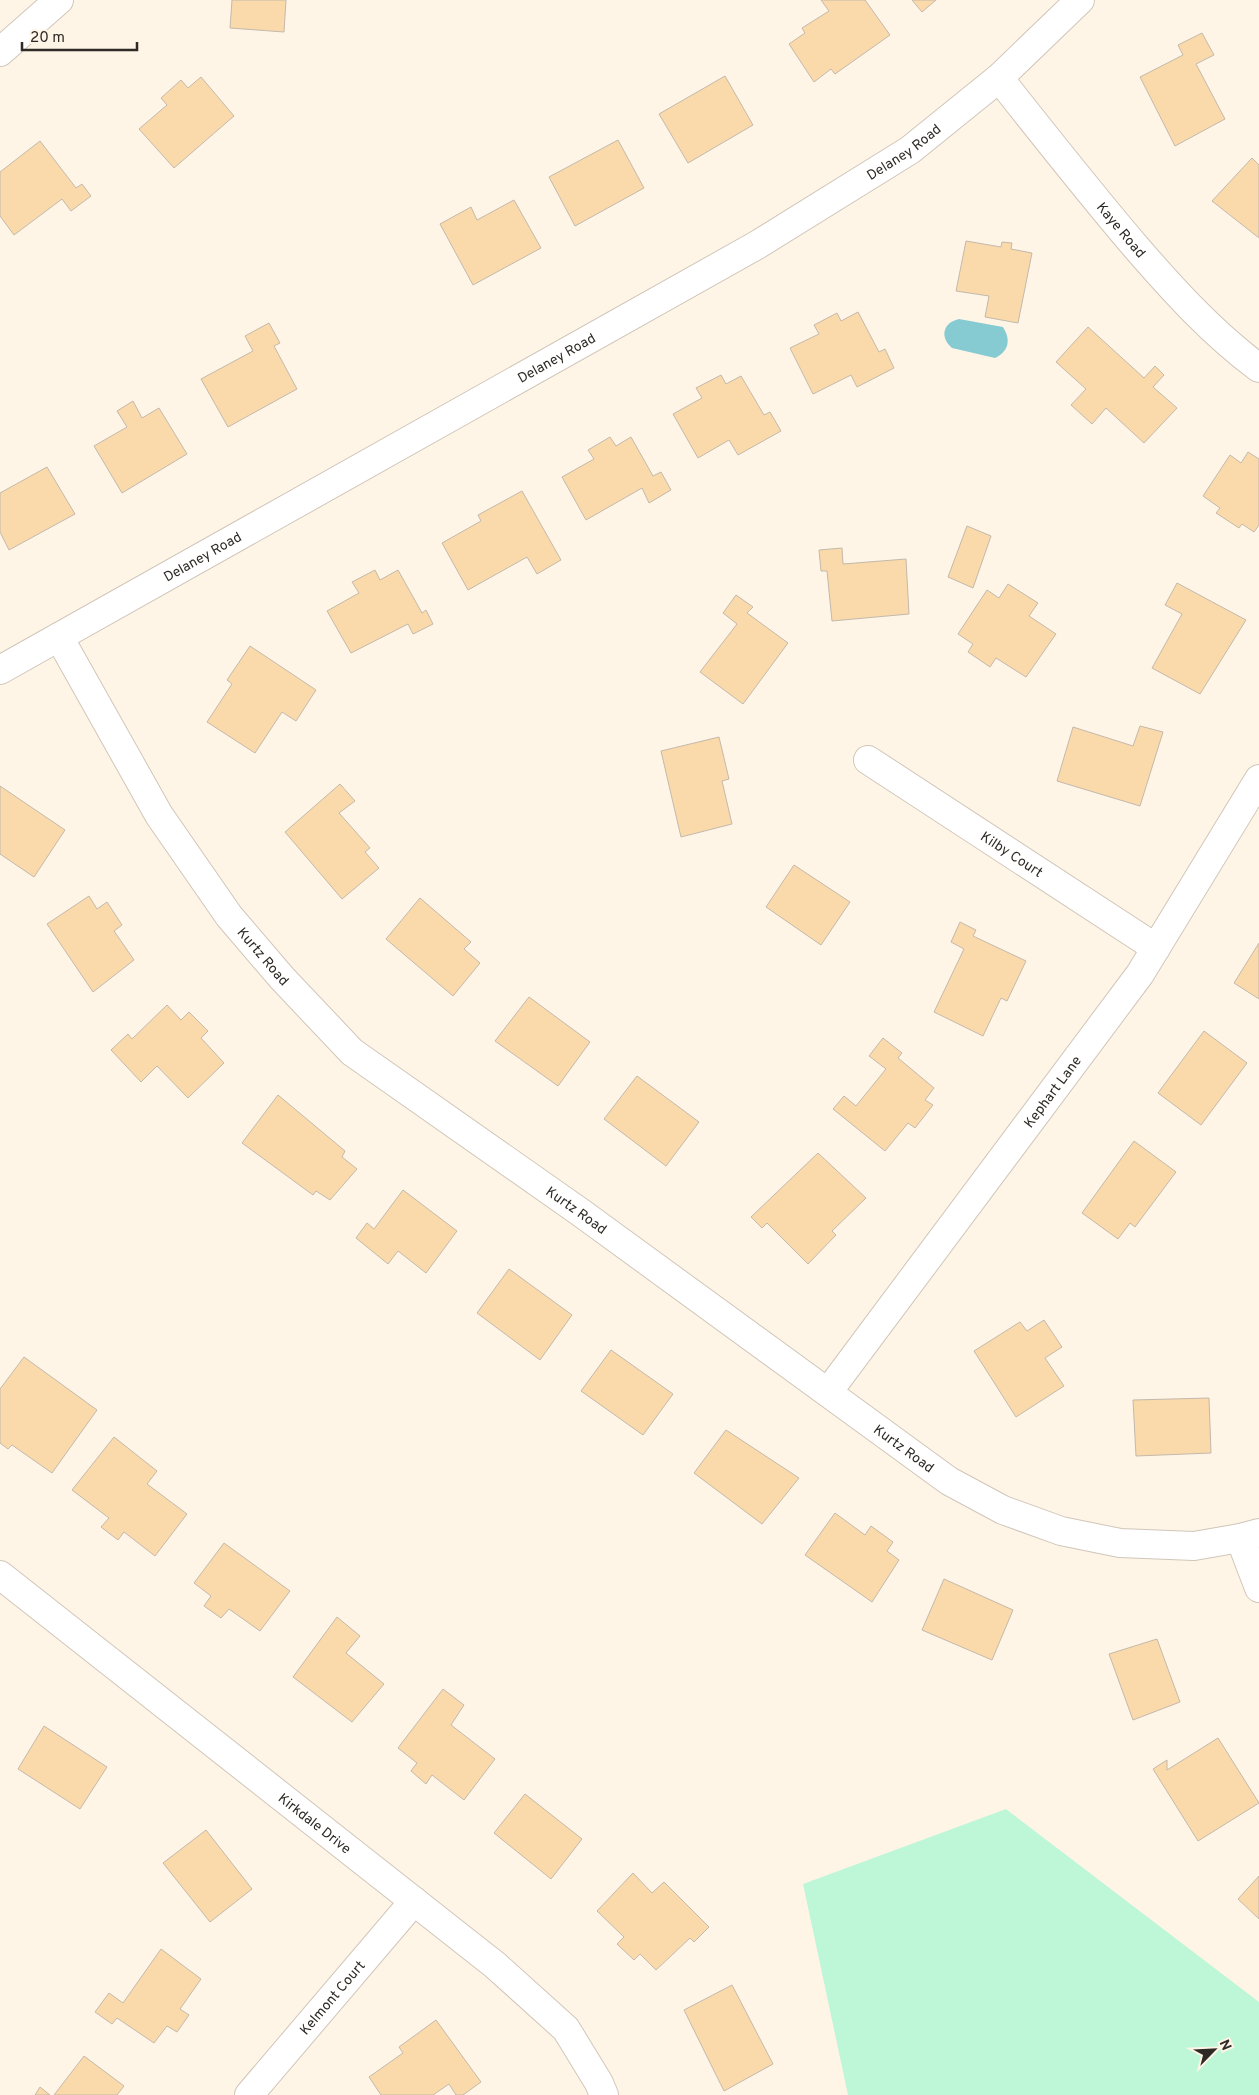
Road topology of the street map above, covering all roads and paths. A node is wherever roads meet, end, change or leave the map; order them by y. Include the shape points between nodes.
1 (58, 0) edge
2 (1080, 0) edge
3 (0, 52) edge
4 (999, 78) junction
5 (1259, 368) edge
6 (59, 637) junction
7 (0, 670) edge
8 (868, 760) dead end
9 (1259, 779) edge
10 (1156, 948) junction
11 (828, 1392) junction
12 (1249, 1535) edge
13 (2, 1581) edge
14 (1259, 1588) edge
15 (414, 1901) junction
16 (249, 2095) edge
17 (604, 2095) edge

1 - 3 street
2 - 4 street, Delaney Road
4 - 5 street, Kaye Road via 1086,188 1183,301 1237,352
4 - 6 street, Delaney Road via 910,150 757,245
6 - 7 street, Delaney Road
6 - 11 street, Kurtz Road via 159,815 229,916 352,1052
8 - 10 street, Kilby Court
9 - 10 street, Kephart Lane
10 - 11 street, Kephart Lane via 1140,974
11 - 12 street, Kurtz Road via 949,1481 1003,1510 1060,1531 1120,1543 1194,1546
12 - 14 street
13 - 15 street, Kirkdale Drive
15 - 16 street, Kelmont Court
15 - 17 street, Kirkdale Drive via 495,1965 566,2030

